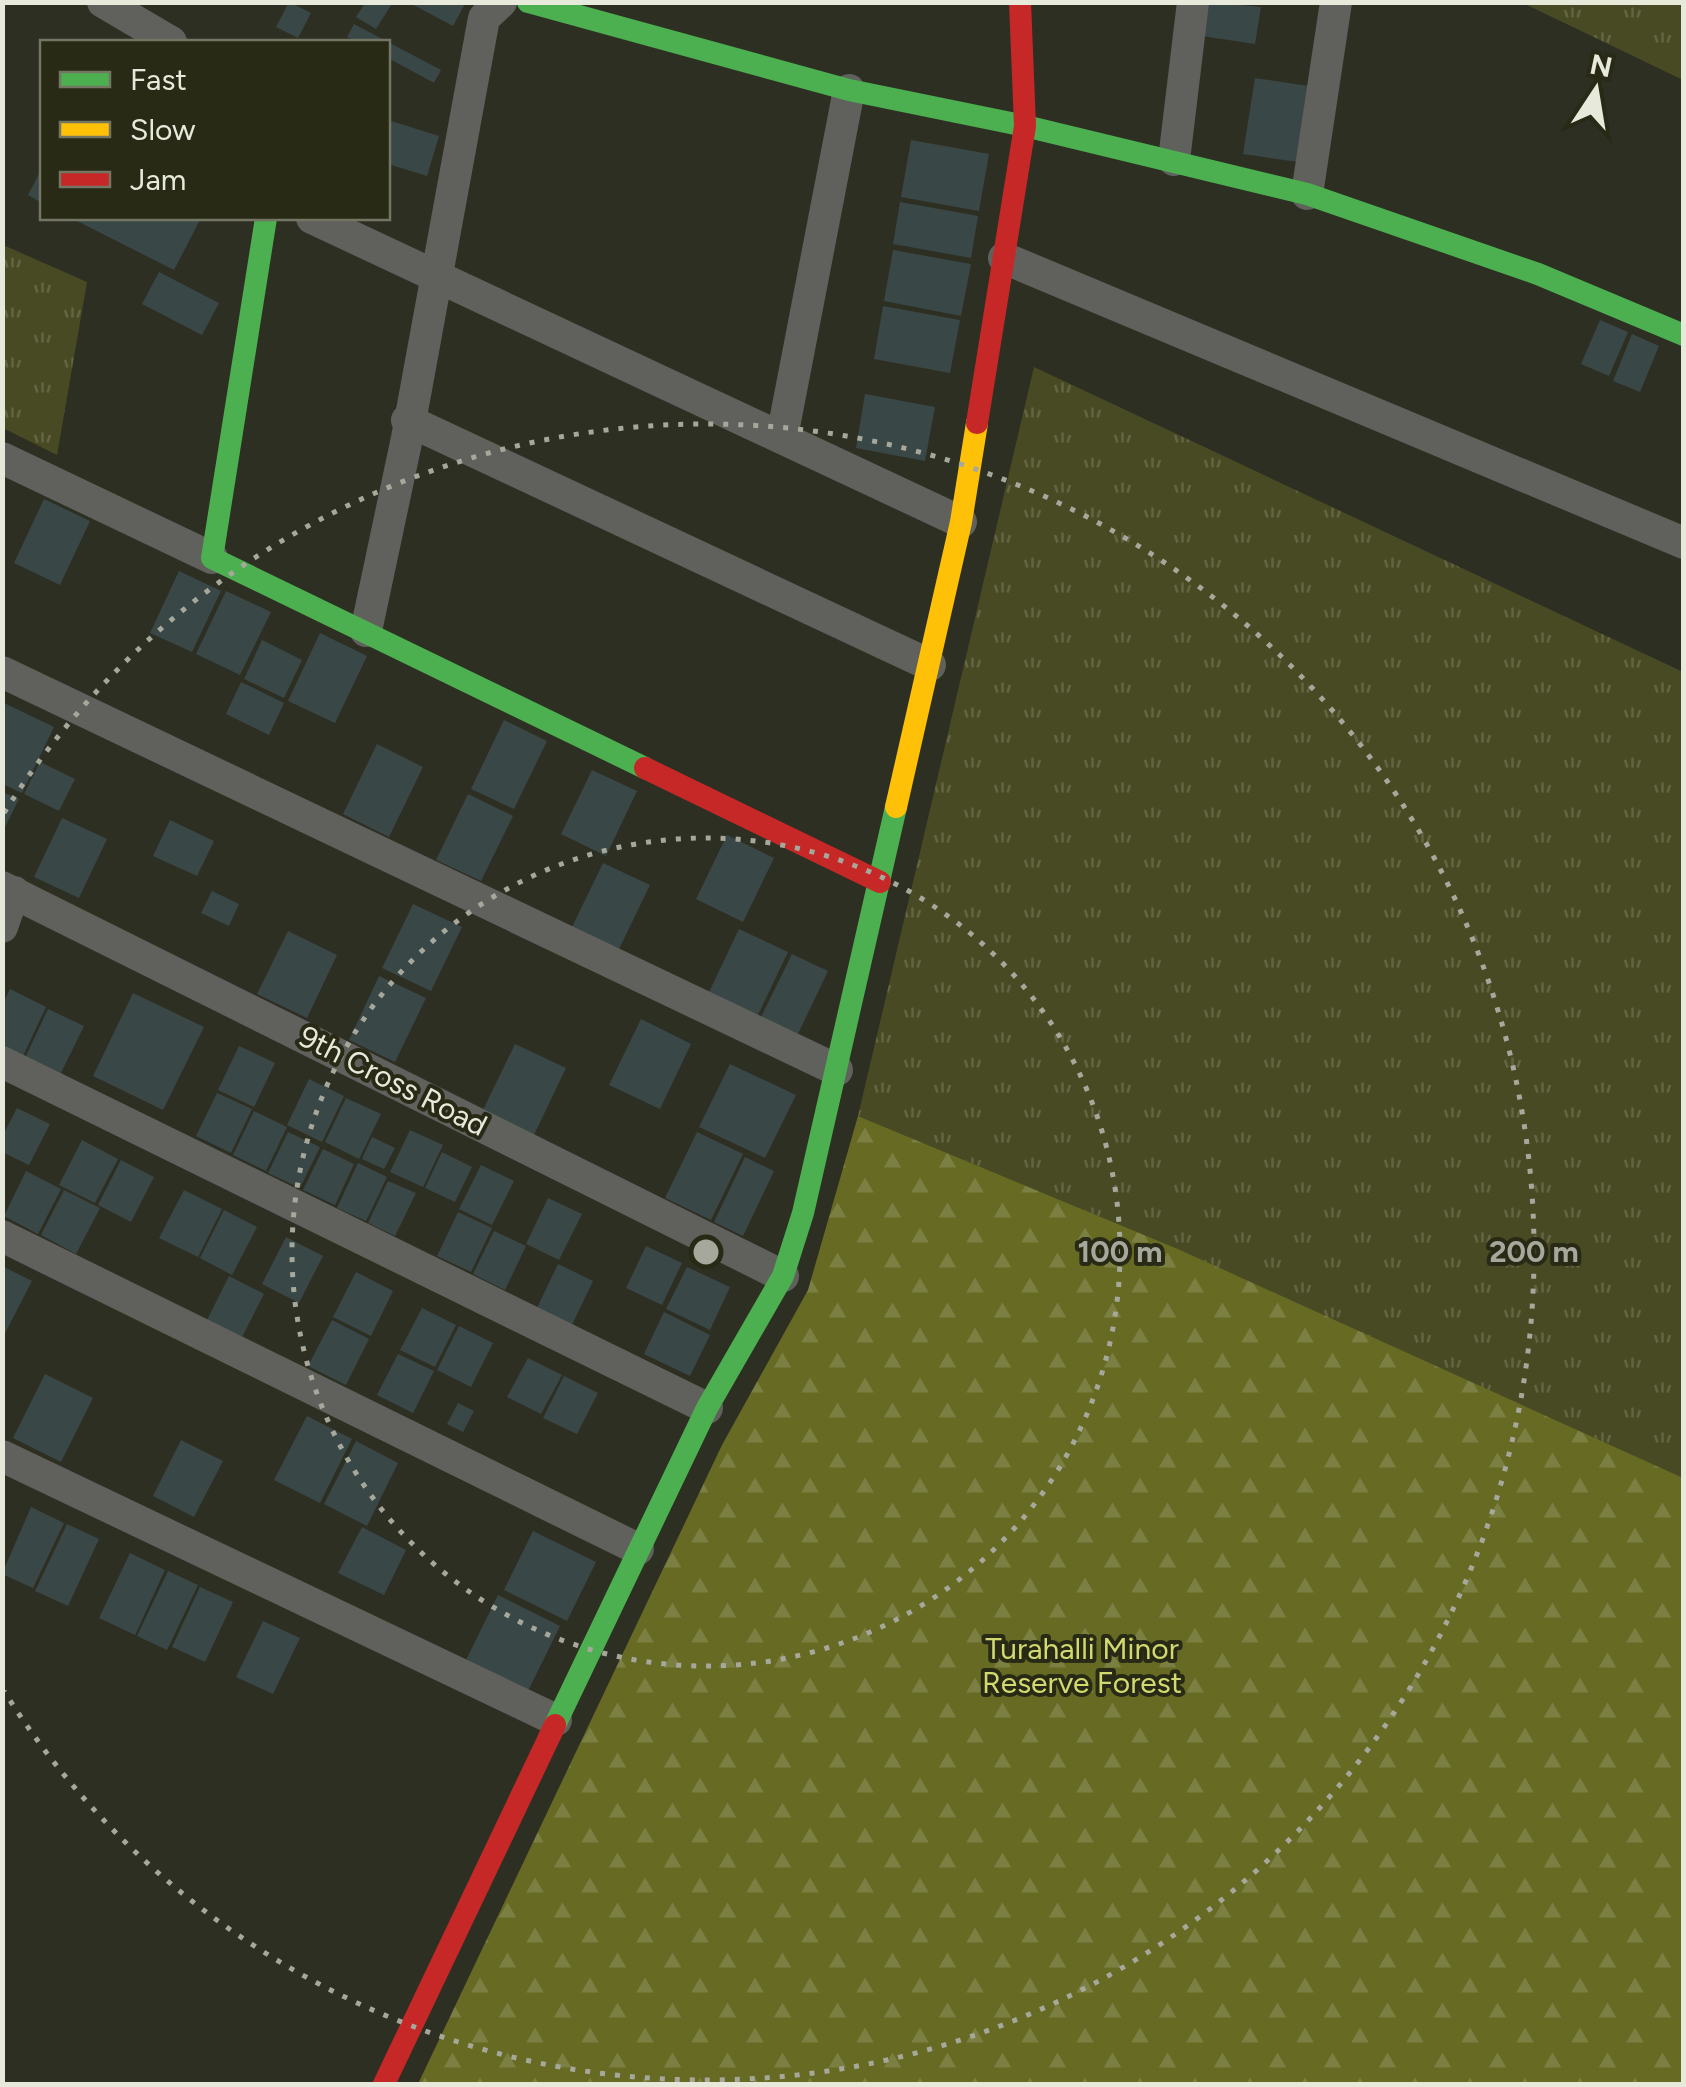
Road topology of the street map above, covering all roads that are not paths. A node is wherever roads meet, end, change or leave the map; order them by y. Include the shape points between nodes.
1 (103, 2) edge
2 (501, 2) edge
3 (528, 2) edge
4 (1020, 2) edge
5 (1193, 2) edge
6 (1336, 2) edge
7 (169, 40) edge
8 (849, 90) junction
9 (1025, 126) junction
10 (1174, 160) junction
11 (1307, 194) junction
12 (266, 220) edge
13 (316, 220) edge
14 (1004, 258) junction
15 (436, 274) junction
16 (1684, 334) edge
17 (408, 420) junction
18 (782, 437) junction
19 (2, 458) edge
20 (961, 522) junction
21 (1684, 543) edge
22 (212, 558) junction
23 (366, 632) junction
24 (930, 665) junction
25 (2, 672) edge
26 (880, 882) junction
27 (8, 889) edge
28 (2, 927) edge
29 (2, 1062) edge
30 (837, 1070) junction
31 (2, 1236) edge
32 (784, 1276) junction
33 (707, 1408) junction
34 (2, 1456) edge
35 (638, 1548) junction
36 (556, 1720) junction
37 (384, 2084) edge

1 - 7 street
2 - 15 street via 484,18
3 - 8 street
4 - 9 street
5 - 10 street
6 - 11 street
8 - 9 street
8 - 18 street
9 - 10 street
9 - 14 street
10 - 11 street
11 - 16 street via 1538,274
12 - 22 street
13 - 15 street
14 - 20 street
14 - 21 street
15 - 17 street
15 - 18 street
17 - 23 street
17 - 24 street
18 - 20 street
19 - 22 street
20 - 24 street
22 - 23 street
23 - 26 street
24 - 26 street
25 - 30 street
26 - 30 street
27 - 28 street
27 - 32 street, 9th Cross Road
29 - 33 street
30 - 32 street
31 - 35 street
32 - 33 street
33 - 35 street
34 - 36 street
35 - 36 street
36 - 37 street

